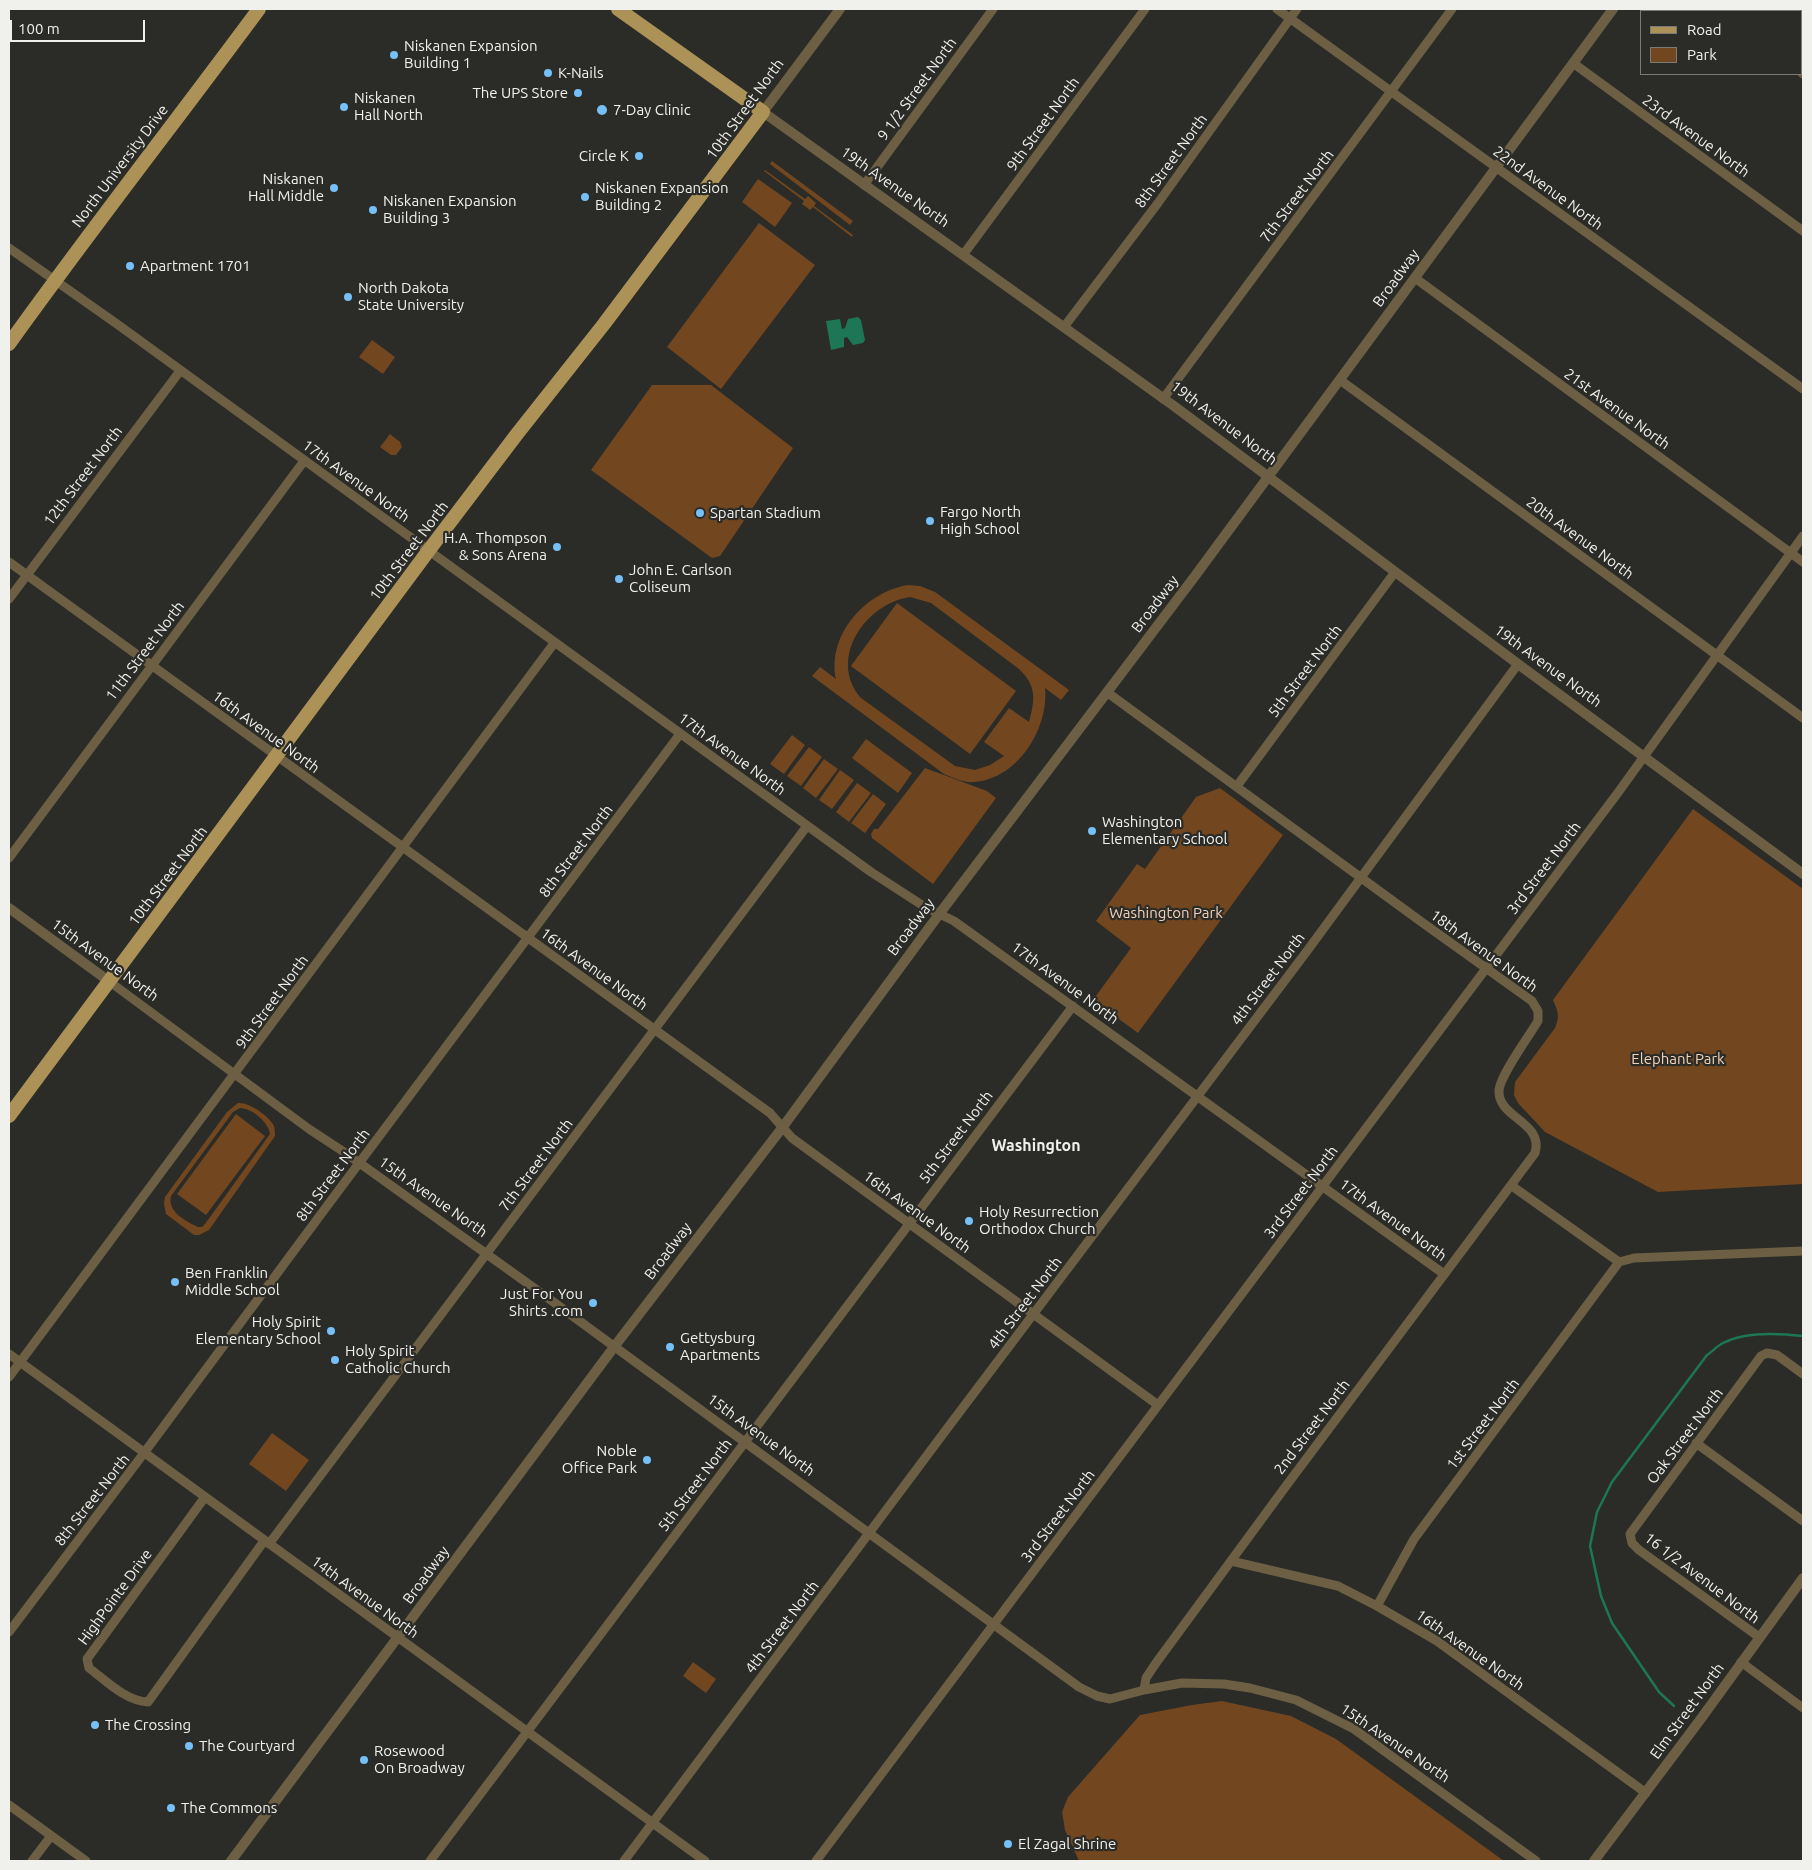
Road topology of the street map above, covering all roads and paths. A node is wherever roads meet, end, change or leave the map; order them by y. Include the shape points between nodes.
1 (259, 9) edge
2 (618, 9) edge
3 (840, 9) edge
4 (993, 9) edge
5 (1145, 9) edge
6 (1277, 9) edge
7 (1297, 9) edge
8 (1452, 9) edge
9 (1613, 9) edge
10 (1290, 18) junction
11 (1573, 63) junction
12 (1392, 91) junction
13 (763, 112) junction
14 (1496, 167) junction
15 (864, 185) junction
16 (1803, 231) edge
17 (9, 248) edge
18 (963, 255) junction
19 (1415, 278) junction
20 (54, 280) junction
21 (1064, 327) junction
22 (9, 344) edge
23 (180, 371) junction
24 (1340, 380) junction
25 (1803, 389) edge
26 (1164, 399) junction
27 (304, 460) junction
28 (1269, 477) junction
29 (1803, 536) edge
30 (429, 550) junction
31 (1790, 553) junction
32 (9, 562) edge
33 (1803, 562) edge
34 (1395, 572) junction
35 (26, 575) junction
36 (9, 599) edge
37 (555, 642) junction
38 (1717, 655) junction
39 (1518, 664) junction
40 (151, 666) junction
41 (1108, 693) junction
42 (1803, 718) edge
43 (680, 734) junction
44 (1644, 756) junction
45 (277, 757) junction
46 (1237, 786) junction
47 (807, 826) junction
48 (403, 847) junction
49 (9, 858) edge
50 (1803, 874) edge
51 (1361, 877) junction
52 (9, 908) edge
53 (940, 913) junction
54 (528, 938) junction
55 (1486, 968) junction
56 (110, 982) junction
57 (1073, 1006) junction
58 (654, 1030) junction
59 (236, 1074) junction
60 (1198, 1096) junction
61 (9, 1116) edge
62 (782, 1128) junction
63 (359, 1163) junction
64 (1322, 1186) junction
65 (1512, 1186) junction
66 (909, 1222) junction
67 (1803, 1250) edge
68 (487, 1253) junction
69 (1619, 1262) junction
70 (1444, 1274) junction
71 (1034, 1314) junction
72 (614, 1347) junction
73 (9, 1354) edge
74 (20, 1363) junction
75 (1803, 1374) edge
76 (9, 1377) edge
77 (1158, 1405) junction
78 (744, 1442) junction
79 (1696, 1443) junction
80 (144, 1453) junction
81 (205, 1497) junction
82 (1803, 1521) edge
83 (869, 1533) junction
84 (1631, 1539) joint
85 (267, 1542) junction
86 (1231, 1561) junction
87 (1803, 1578) edge
88 (1377, 1606) junction
89 (994, 1624) junction
90 (9, 1632) edge
91 (1759, 1637) junction
92 (398, 1638) junction
93 (1741, 1662) junction
94 (1144, 1690) junction
95 (1803, 1708) edge
96 (527, 1732) junction
97 (1646, 1793) junction
98 (9, 1805) edge
99 (653, 1822) junction
100 (52, 1836) junction
101 (32, 1861) edge
102 (86, 1861) edge
103 (231, 1861) edge
104 (430, 1861) edge
105 (624, 1861) edge
106 (705, 1861) edge
107 (816, 1861) edge
108 (1536, 1861) edge
109 (1594, 1861) edge

1 - 20 main road, North University Drive
2 - 13 main road, 19th Avenue North
3 - 13 street, 10th Street North
4 - 15 street, 9 1/2 Street North
5 - 18 street, 9th Street North
6 - 10 street, 22nd Avenue North
7 - 10 street, 8th Street North
8 - 12 street, 7th Street North
9 - 11 street, Broadway
10 - 12 street, 22nd Avenue North
10 - 21 street, 8th Street North via 1158,204
11 - 14 street, Broadway
11 - 16 street, 23rd Avenue North
12 - 14 street, 22nd Avenue North
12 - 26 street, 7th Street North
13 - 15 street, 19th Avenue North
13 - 30 main road, 10th Street North
14 - 19 street, Broadway
14 - 25 street, 22nd Avenue North
15 - 18 street, 19th Avenue North
17 - 20 street, 17th Avenue North
18 - 21 street, 19th Avenue North
19 - 24 street, Broadway
19 - 31 street, 21st Avenue North
20 - 22 main road, North University Drive
20 - 23 street, 17th Avenue North
21 - 26 street, 19th Avenue North
23 - 27 street, 17th Avenue North
23 - 35 street, 12th Street North
24 - 28 street, Broadway
24 - 38 street, 20th Avenue North
26 - 28 street, 19th Avenue North
27 - 30 street, 17th Avenue North
27 - 40 street, 11th Street North
28 - 34 street, 19th Avenue North
28 - 41 street, Broadway
29 - 31 street, 3rd Street North
30 - 37 street, 17th Avenue North
30 - 45 main road, 10th Street North
31 - 33 street, 21st Avenue North
31 - 38 street, 3rd Street North
32 - 35 street, 16th Avenue North
34 - 39 street, 19th Avenue North
34 - 46 street, 5th Street North
35 - 36 street, 12th Street North
35 - 40 street, 16th Avenue North
37 - 43 street, 17th Avenue North
37 - 48 street, 9th Street North
38 - 42 street, 20th Avenue North
38 - 44 street, 3rd Street North
39 - 44 street, 19th Avenue North
39 - 51 street, 4th Street North
40 - 45 street, 16th Avenue North
40 - 49 street, 11th Street North
41 - 46 street, 18th Avenue North
41 - 53 street, Broadway
43 - 47 street, 17th Avenue North
43 - 54 street, 8th Street North
44 - 50 street, 19th Avenue North
44 - 55 street, 3rd Street North
45 - 48 street, 16th Avenue North
45 - 56 main road, 10th Street North
46 - 51 street, 18th Avenue North
47 - 53 street, 17th Avenue North via 871,872 925,907
47 - 58 street, 7th Street North
48 - 54 street, 16th Avenue North
48 - 59 street, 9th Street North
51 - 55 street, 18th Avenue North
51 - 60 street, 4th Street North
52 - 56 street, 15th Avenue North
53 - 57 street, 17th Avenue North
53 - 62 street, Broadway
54 - 58 street, 16th Avenue North
54 - 63 street, 8th Street North
55 - 64 street, 3rd Street North
55 - 65 street, 18th Avenue North via 1532,1001 1538,1011 1538,1021 1502,1078 1499,1091 1500,1100 1506,1108 1537,1141 1535,1153
56 - 59 street, 15th Avenue North
56 - 61 main road, 10th Street North
57 - 60 street, 17th Avenue North
57 - 66 street, 5th Street North
58 - 62 street, 16th Avenue North via 770,1113
58 - 68 street, 7th Street North
59 - 63 street, 15th Avenue North
59 - 74 street, 9th Street North
60 - 64 street, 17th Avenue North
60 - 71 street, 4th Street North
62 - 66 street, 16th Avenue North
62 - 72 street, Broadway
63 - 68 street, 15th Avenue North
63 - 80 street, 8th Street North
64 - 70 street, 17th Avenue North
64 - 77 street, 3rd Street North
65 - 69 street
65 - 70 street, 2nd Street North
66 - 71 street, 16th Avenue North
66 - 78 street, 5th Street North
67 - 69 street via 1634,1258
68 - 72 street, 15th Avenue North
68 - 85 street, 7th Street North
69 - 88 street, 1st Street North via 1414,1540
70 - 86 street, 2nd Street North
71 - 77 street, 16th Avenue North
71 - 83 street, 4th Street North
72 - 78 street, 15th Avenue North
72 - 92 street, Broadway
73 - 74 street, 14th Avenue North
74 - 76 street, 9th Street North
74 - 80 street, 14th Avenue North
75 - 79 street, Oak Street North via 1777,1355 1767,1353
77 - 89 street, 3rd Street North
78 - 83 street, 15th Avenue North
78 - 96 street, 5th Street North
79 - 82 street
79 - 84 street, Oak Street North via 1633,1529
80 - 81 street, 14th Avenue North
80 - 90 street, 8th Street North
81 - 85 street, 14th Avenue North
81 - 85 street, HighPointe Drive via 87,1659 89,1668 124,1694 138,1702 148,1702
83 - 89 street, 15th Avenue North
83 - 99 street, 4th Street North
84 - 91 street, 16 1/2 Avenue North via 1639,1550
85 - 92 street, 14th Avenue North
86 - 88 street, 16th Avenue North via 1338,1586
86 - 94 street, 2nd Street North via 1156,1663 1146,1678
87 - 91 street, Elm Street North
88 - 97 street, 16th Avenue North via 1437,1641
89 - 94 street, 15th Avenue North via 1079,1687 1097,1696 1110,1699
89 - 107 street, 3rd Street North
91 - 93 street, Elm Street North
92 - 96 street, 14th Avenue North
92 - 103 street, Broadway
93 - 95 street
93 - 97 street, Elm Street North
94 - 108 street, 15th Avenue North via 1182,1683 1224,1684 1296,1700 1354,1729
96 - 99 street, 14th Avenue North
96 - 104 street, 5th Street North
97 - 109 street, Elm Street North
98 - 100 street
99 - 105 street, 4th Street North
99 - 106 street, 14th Avenue North
100 - 101 street
100 - 102 street

